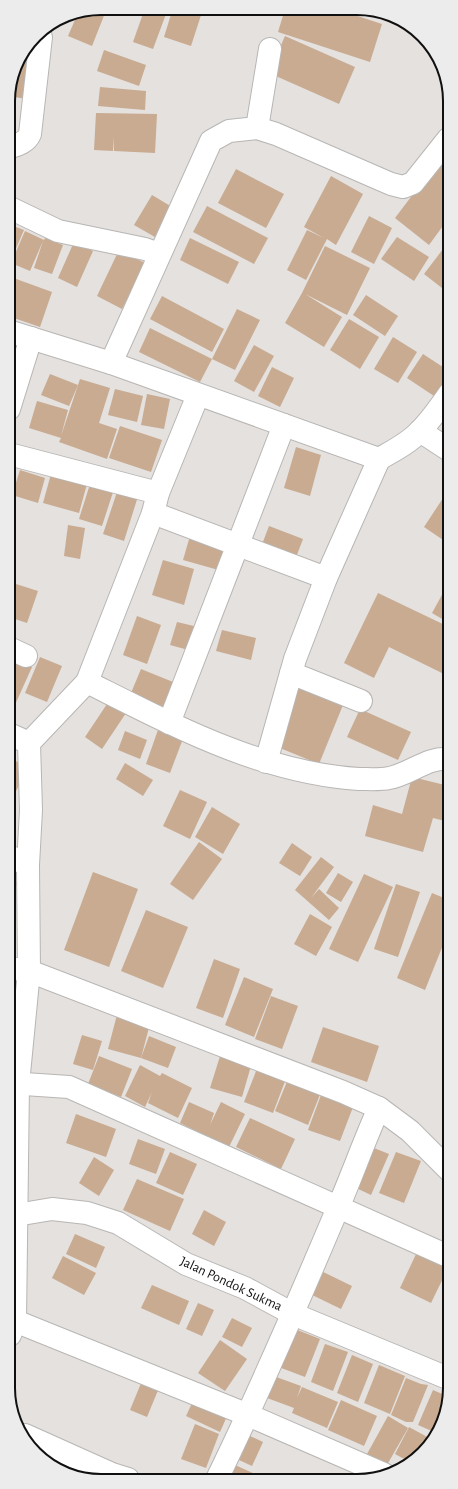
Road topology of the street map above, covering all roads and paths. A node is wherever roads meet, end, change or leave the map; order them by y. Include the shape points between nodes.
1 (40, 40) edge
2 (270, 50) dead end
3 (257, 128) junction
4 (15, 145) edge
5 (443, 145) edge
6 (15, 210) edge
7 (159, 254) junction
8 (15, 333) edge
9 (31, 338) junction
10 (110, 363) junction
11 (15, 390) edge
12 (198, 395) junction
13 (443, 403) edge
14 (284, 425) junction
15 (420, 431) junction
16 (443, 446) edge
17 (15, 456) edge
18 (379, 459) junction
19 (156, 503) junction
20 (238, 544) junction
21 (326, 578) junction
22 (291, 673) junction
23 (87, 682) junction
24 (361, 701) dead end
25 (169, 723) junction
26 (15, 737) edge
27 (29, 743) junction
28 (443, 758) edge
29 (266, 762) junction
30 (15, 859) edge
31 (28, 865) junction
32 (19, 969) edge
33 (15, 1060) edge
34 (15, 1083) edge
35 (378, 1108) junction
36 (443, 1164) edge
37 (338, 1208) junction
38 (15, 1215) edge
39 (443, 1254) edge
40 (293, 1314) junction
41 (15, 1329) edge
42 (443, 1376) edge
43 (248, 1415) junction
44 (31, 1437) edge
45 (377, 1471) edge
46 (112, 1474) edge
47 (219, 1474) edge

1 - 4 street via 30,134 28,139
2 - 3 street
3 - 5 street via 403,187 413,183
3 - 7 street via 229,131 211,141
6 - 7 street via 58,231
7 - 10 street
8 - 9 street
9 - 10 street
9 - 11 street
10 - 12 street
12 - 14 street
12 - 19 street
13 - 15 street
14 - 18 street
14 - 20 street
15 - 16 street
15 - 18 street
17 - 19 street
18 - 21 street
19 - 20 street
19 - 23 street
20 - 21 street
20 - 25 street
21 - 22 street
22 - 24 street
22 - 29 street
23 - 25 street
23 - 27 street
25 - 29 street via 218,745
26 - 27 street
27 - 31 street via 31,810
28 - 29 street via 390,778 359,779 306,772
30 - 31 street
31 - 32 street
32 - 33 street
32 - 35 street
34 - 37 street via 69,1087
35 - 36 street via 410,1131
35 - 37 street
37 - 39 street
37 - 40 street
38 - 40 street, Jalan Pondok Sukma via 52,1209 87,1213 118,1223 186,1264 245,1288
40 - 42 street, Jalan Pondok Sukma
40 - 43 street
41 - 43 street
43 - 45 street
43 - 47 street
44 - 46 street

